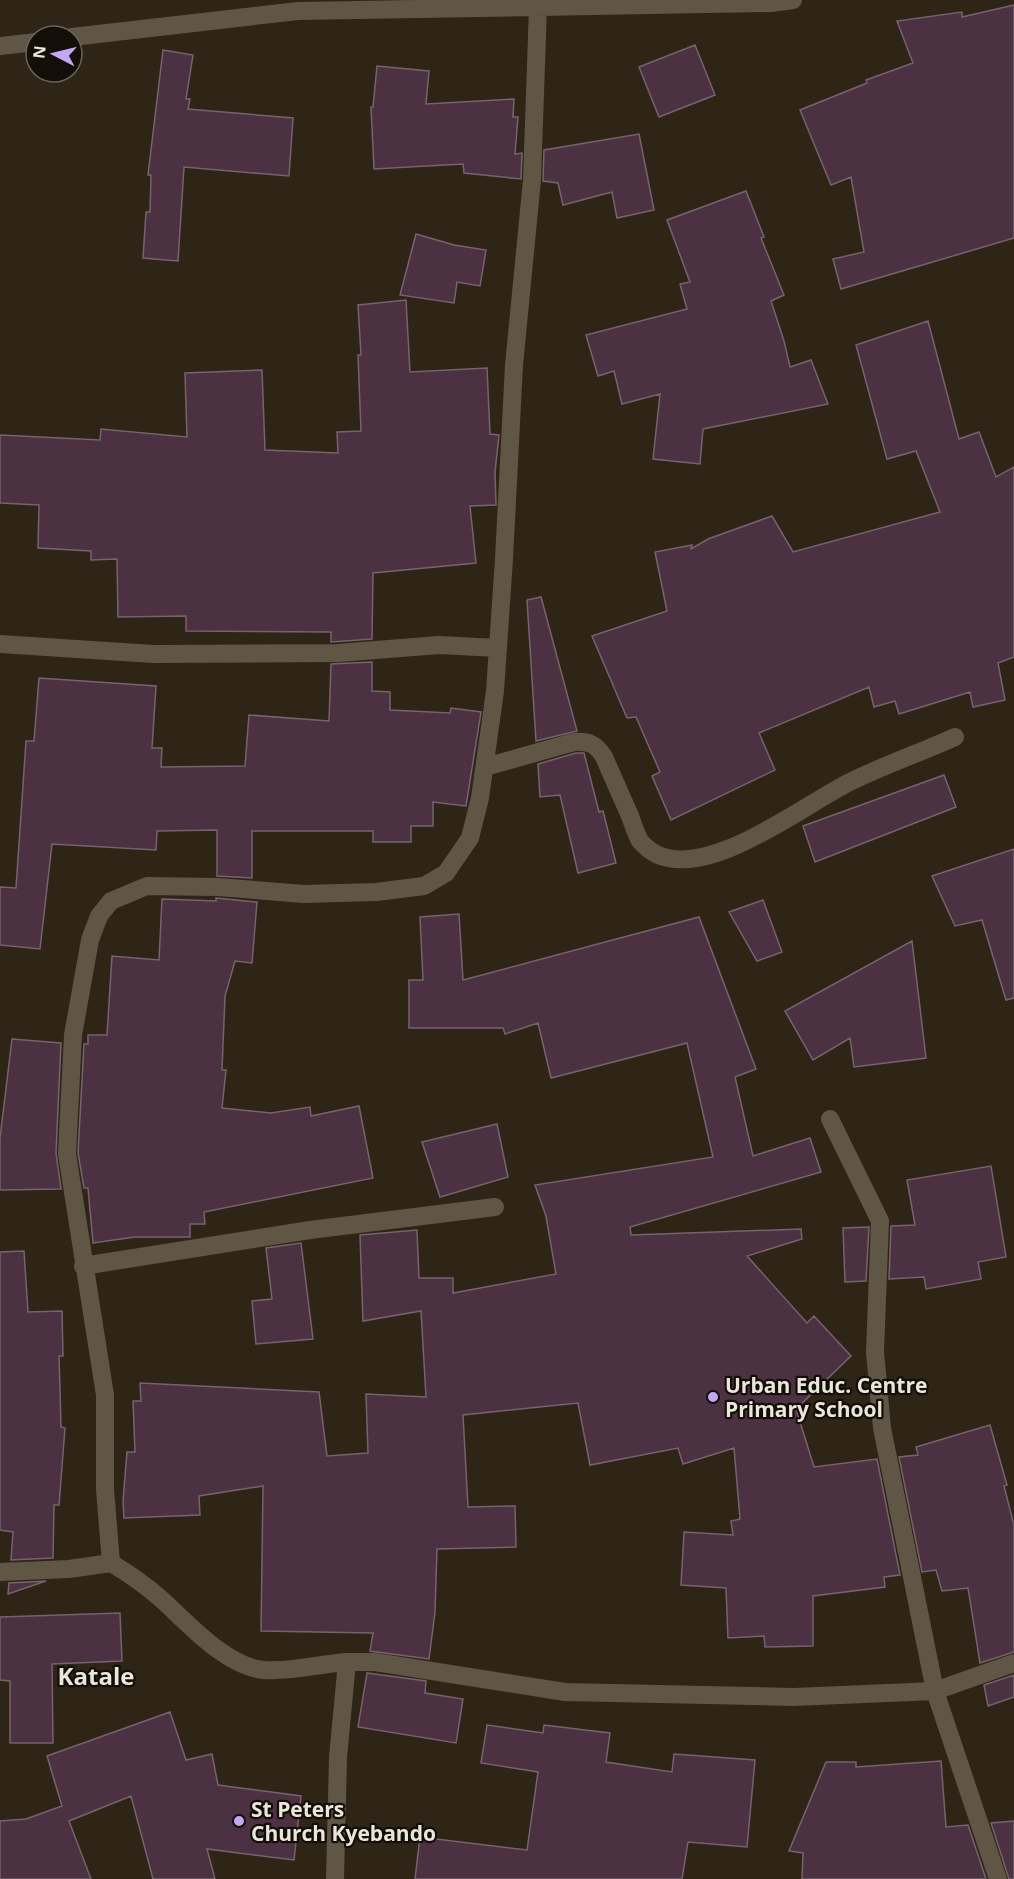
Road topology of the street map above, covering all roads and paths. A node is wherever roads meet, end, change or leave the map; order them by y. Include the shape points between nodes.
1 (793, 0) edge
2 (635, 2) edge
3 (538, 7) junction
4 (84, 36) edge
5 (24, 43) edge
6 (0, 46) edge
7 (0, 644) edge
8 (498, 648) junction
9 (955, 737) dead end
10 (485, 767) junction
11 (830, 1119) dead end
12 (495, 1207) dead end
13 (83, 1266) junction
14 (111, 1563) junction
15 (0, 1572) edge
16 (347, 1662) junction
17 (1014, 1663) edge
18 (935, 1691) junction
19 (334, 1879) edge
20 (998, 1879) edge

1 - 2 street
2 - 3 street
3 - 4 street via 298,11
3 - 8 street via 532,180 514,365
5 - 6 street
7 - 8 street via 153,654 338,653 439,645
8 - 10 street
9 - 10 street via 884,765 760,835 698,859 671,859 657,855 641,843 597,746 574,742
10 - 13 street via 470,838 447,873 424,886 304,894 147,886 111,901 99,915 90,940 74,1035 67,1154
11 - 18 street via 880,1221 875,1352 882,1428
12 - 13 street via 310,1230
13 - 14 street via 105,1395 105,1489
14 - 15 street
14 - 16 street via 158,1597 200,1636 244,1666 287,1670
16 - 18 street via 395,1664 565,1692 794,1697
16 - 19 street via 338,1757
17 - 18 street
18 - 20 street

